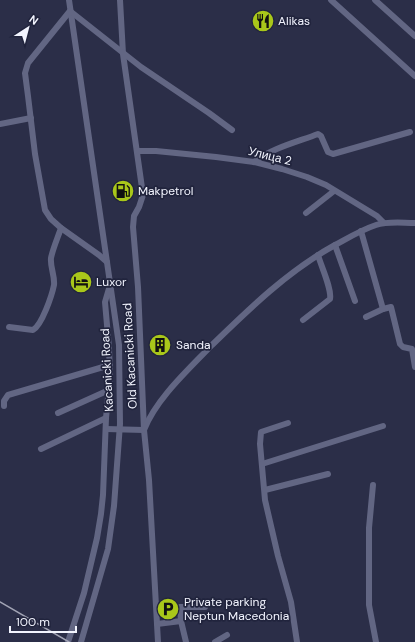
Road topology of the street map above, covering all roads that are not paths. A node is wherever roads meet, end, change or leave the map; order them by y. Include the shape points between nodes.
1 (69, 0) edge
2 (120, 0) edge
3 (332, 0) edge
4 (375, 0) edge
5 (70, 11) junction
6 (415, 36) edge
7 (123, 54) junction
8 (415, 76) edge
9 (31, 118) junction
10 (0, 124) edge
11 (232, 130) dead end
12 (410, 132) dead end
13 (137, 151) junction
14 (254, 162) junction
15 (334, 191) junction
16 (306, 214) dead end
17 (415, 222) edge
18 (384, 223) junction
19 (60, 228) junction
20 (361, 231) junction
21 (335, 245) junction
22 (318, 255) junction
23 (107, 262) junction
24 (110, 284) junction
25 (354, 300) dead end
26 (383, 309) junction
27 (366, 317) dead end
28 (303, 320) dead end
29 (9, 327) dead end
30 (110, 365) junction
31 (415, 367) edge
32 (109, 390) junction
33 (4, 406) dead end
34 (58, 413) dead end
35 (106, 418) junction
36 (288, 423) dead end
37 (383, 426) dead end
38 (106, 429) junction
39 (144, 430) junction
40 (41, 449) dead end
41 (262, 464) junction
42 (328, 474) dead end
43 (372, 485) dead end
44 (265, 490) junction
45 (205, 607) dead end
46 (181, 621) junction
47 (157, 624) junction
48 (228, 635) dead end
49 (68, 642) edge
50 (81, 642) edge
51 (158, 642) edge
52 (186, 642) edge
53 (215, 642) edge
54 (298, 642) edge
55 (376, 642) edge

1 - 5 street, Kacanicki Road
2 - 7 street, Old Kacanicki Road
3 - 8 street
4 - 6 street
5 - 7 street
5 - 9 street via 26,68
5 - 23 street, Kacanicki Road
7 - 11 street
7 - 13 street, Old Kacanicki Road
9 - 10 street
9 - 19 street via 45,210
12 - 14 street via 332,154 328,152 318,134 260,157
13 - 14 street, Улица 2 via 175,152
13 - 39 street, Old Kacanicki Road via 143,195 134,216 133,227
14 - 15 street, Улица 2 via 307,177
15 - 16 street
15 - 18 street, Улица 2 via 377,216
17 - 18 street
18 - 20 street
19 - 23 street
19 - 29 street via 52,256 54,285 38,326 33,330
20 - 21 street
20 - 26 street
21 - 22 street
21 - 25 street
22 - 28 street via 331,295 330,299
22 - 39 street via 261,298 191,366 149,417
23 - 24 street, Kacanicki Road
24 - 30 street via 105,302
24 - 50 street, Kacanicki Road via 119,345 120,388 114,506 108,549
26 - 27 street
26 - 31 street via 391,307 400,344 412,349
30 - 32 street
30 - 33 street via 8,395
32 - 34 street
32 - 35 street
35 - 38 street
35 - 40 street
36 - 41 street via 261,432
37 - 41 street
38 - 39 street
38 - 49 street via 103,495 97,538 84,593
39 - 47 street, Old Kacanicki Road
41 - 44 street
42 - 44 street
43 - 55 street via 369,605
44 - 54 street
45 - 46 street via 180,607
46 - 47 street
46 - 52 street
47 - 51 street, Old Kacanicki Road
48 - 53 street

